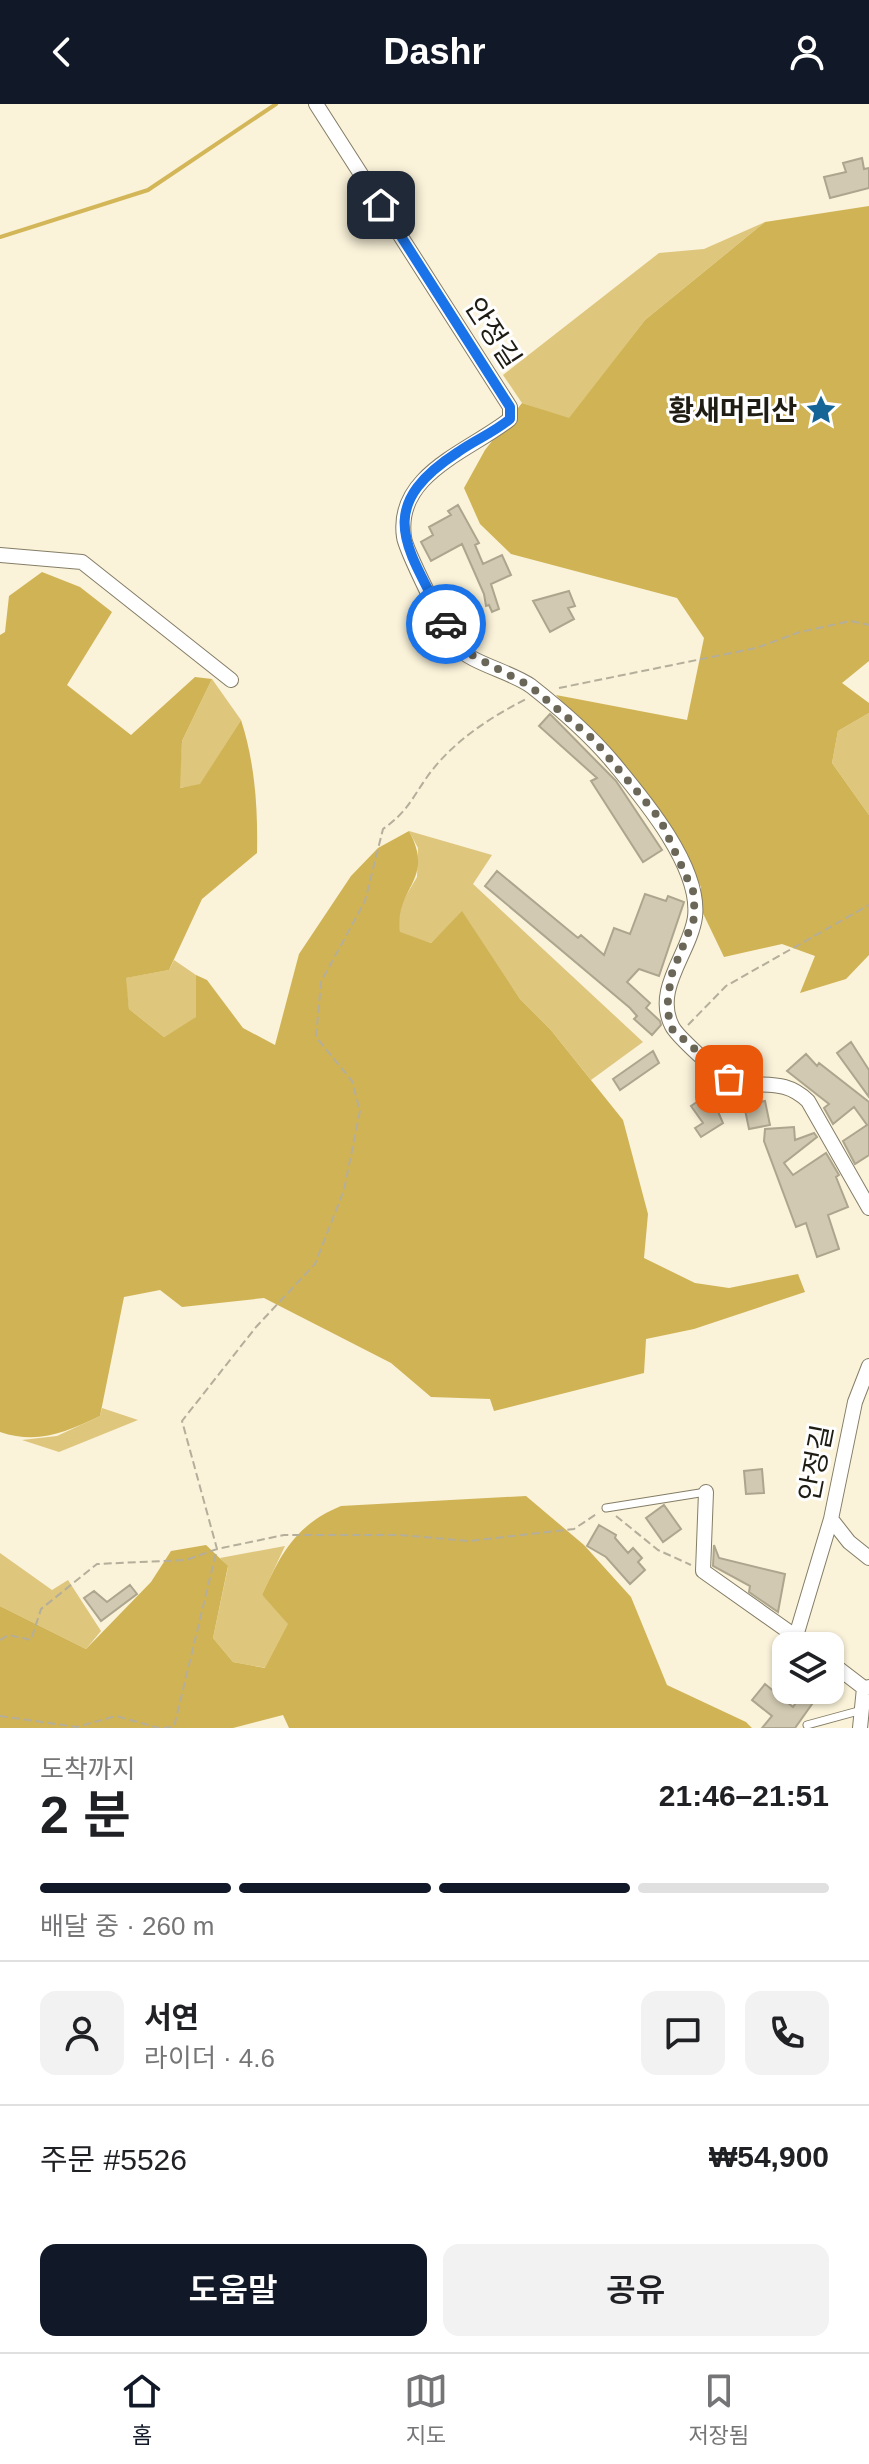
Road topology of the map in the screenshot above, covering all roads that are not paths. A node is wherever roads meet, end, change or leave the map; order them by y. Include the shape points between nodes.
1 (316, 104) edge
2 (0, 555) edge
3 (231, 680) dead end
4 (869, 1208) edge
5 (869, 1366) edge
6 (706, 1492) joint
7 (606, 1508) road end
8 (831, 1519) junction
9 (869, 1558) edge
10 (790, 1632) edge
11 (797, 1632) edge
12 (844, 1672) edge
13 (866, 1688) edge
14 (866, 1713) edge
15 (807, 1725) dead end
16 (860, 1728) edge

1 - 4 street, 안정길 via 510,407 510,419 457,452 409,494 404,539 457,647 537,693 594,740 660,819 693,891 695,916 671,976 667,1009 672,1029 729,1079 794,1087 808,1101
2 - 3 street via 82,562
5 - 8 street, 안정길 via 855,1402
6 - 7 lane
6 - 10 street via 703,1571
8 - 9 street, 안정길
8 - 11 street
12 - 13 street
13 - 14 street
14 - 15 lane
14 - 16 street

